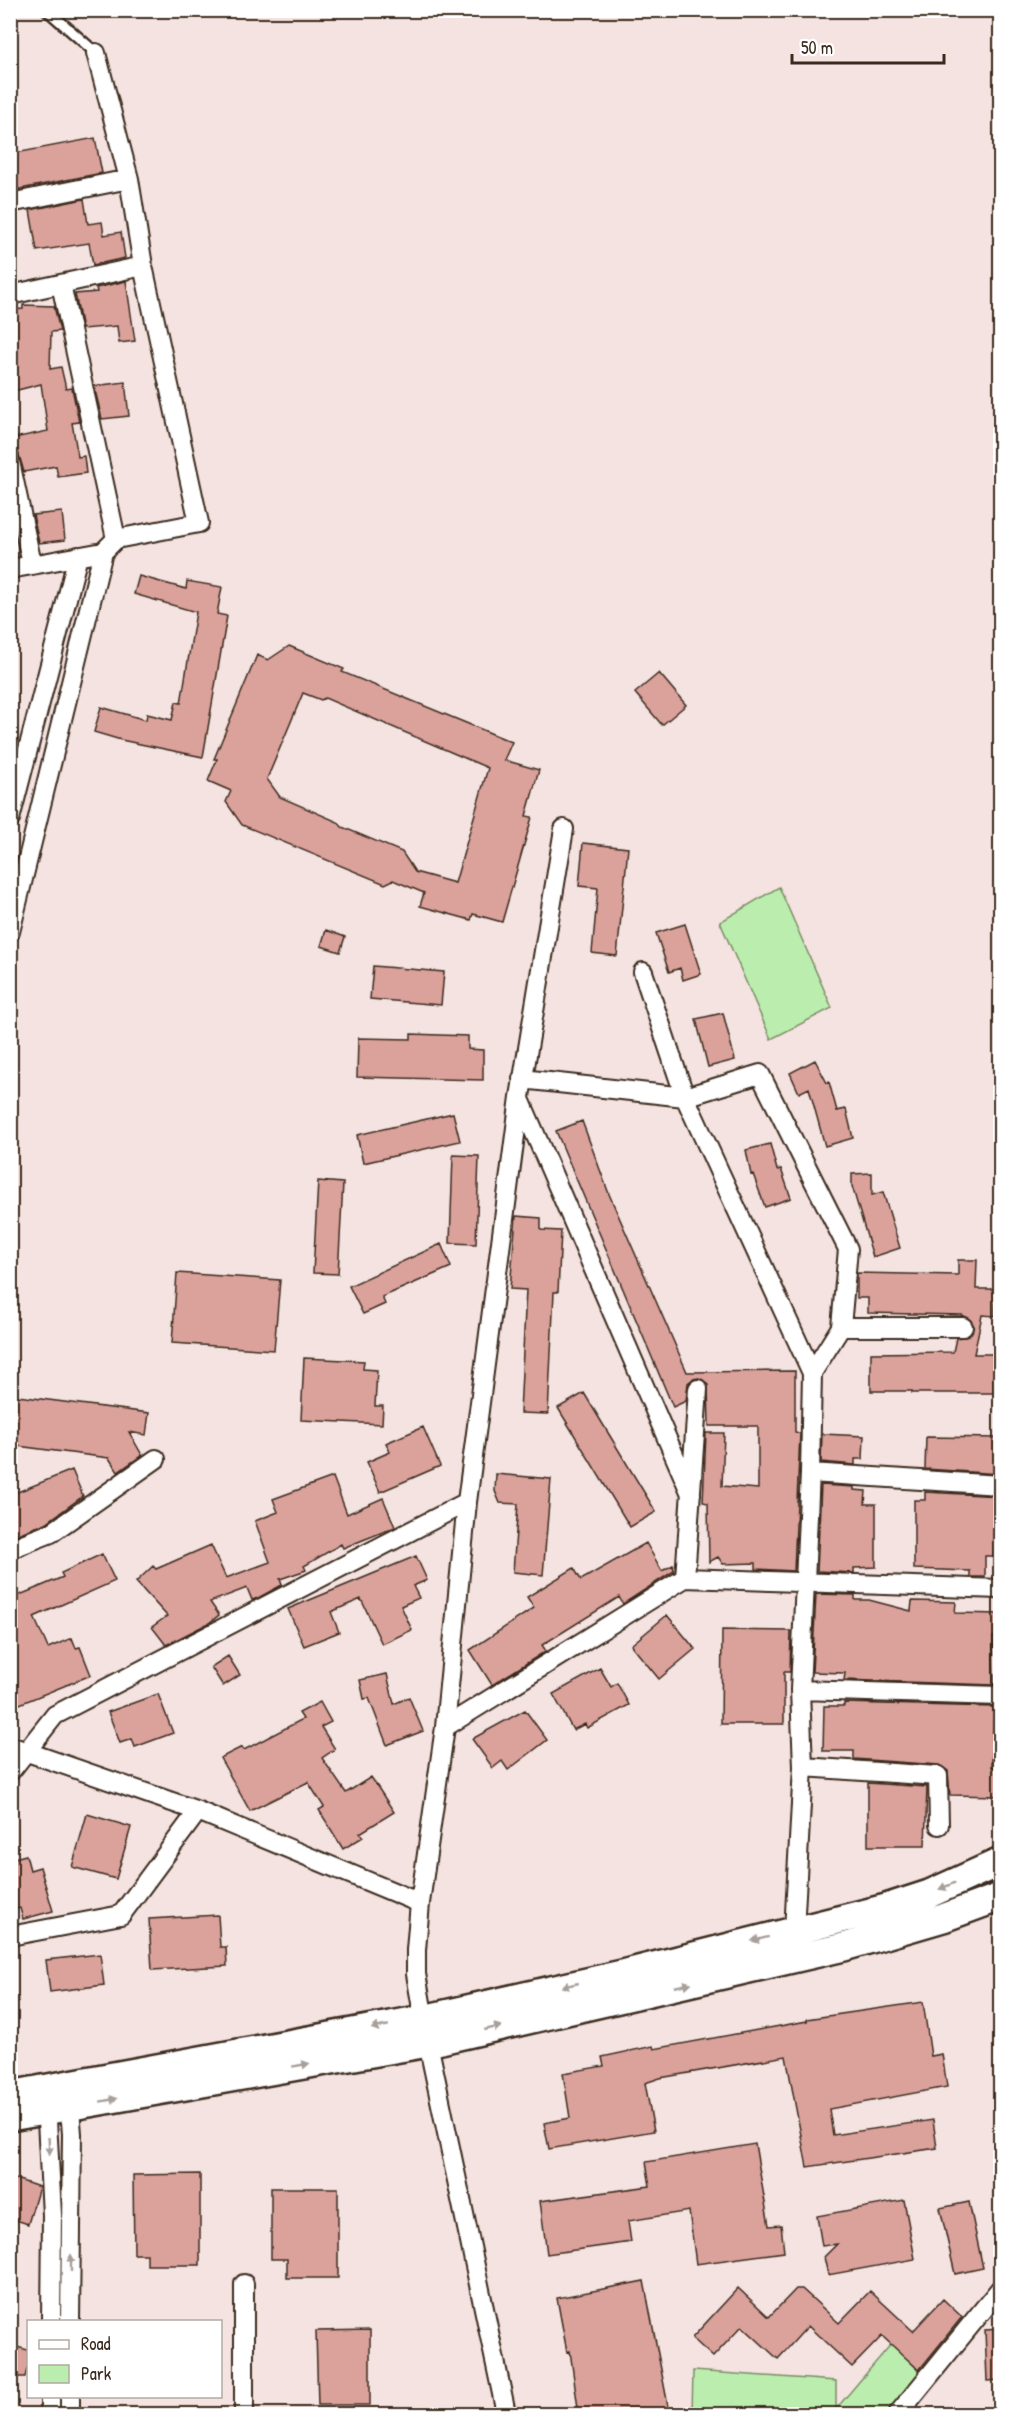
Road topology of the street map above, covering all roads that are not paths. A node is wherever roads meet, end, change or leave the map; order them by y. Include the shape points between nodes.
1 (47, 10) edge
2 (96, 53) joint
3 (129, 179) junction
4 (10, 203) edge
5 (143, 266) junction
6 (61, 284) junction
7 (10, 295) edge
8 (11, 471) edge
9 (116, 539) junction
10 (103, 552) junction
11 (78, 556) junction
12 (32, 564) junction
13 (10, 569) edge
14 (10, 819) edge
15 (564, 829) dead end
16 (10, 932) edge
17 (643, 972) dead end
18 (521, 1088) junction
19 (685, 1097) junction
20 (841, 1327) junction
21 (963, 1327) dead end
22 (812, 1373) junction
23 (698, 1389) dead end
24 (156, 1459) dead end
25 (810, 1473) junction
26 (1000, 1485) edge
27 (691, 1494) junction
28 (467, 1502) junction
29 (10, 1549) edge
30 (685, 1578) junction
31 (805, 1582) junction
32 (1000, 1589) edge
33 (800, 1690) junction
34 (1000, 1696) edge
35 (445, 1727) junction
36 (18, 1749) edge
37 (803, 1767) junction
38 (10, 1772) edge
39 (198, 1811) junction
40 (939, 1825) dead end
41 (1000, 1862) edge
42 (1000, 1897) edge
43 (420, 1903) junction
44 (794, 1931) junction
45 (10, 1936) edge
46 (426, 2031) junction
47 (10, 2095) edge
48 (57, 2097) junction
49 (10, 2117) edge
50 (244, 2284) dead end
51 (1000, 2289) edge
52 (51, 2320) edge
53 (70, 2320) edge
54 (50, 2398) edge
55 (70, 2398) edge
56 (508, 2412) edge
57 (50, 2415) edge
58 (70, 2415) edge
59 (244, 2415) edge
60 (898, 2415) edge

1 - 2 lane
2 - 3 street
3 - 4 street
3 - 5 street
5 - 6 street
5 - 9 street via 199,524
6 - 7 street
6 - 9 street
8 - 12 street
9 - 10 street
10 - 11 street
10 - 16 street
11 - 12 street
11 - 14 street
12 - 13 street
15 - 18 street
17 - 19 street
18 - 19 street
18 - 27 street
18 - 28 street
19 - 20 street via 760,1074 848,1249
19 - 22 street
20 - 21 street
20 - 22 street
22 - 25 street
23 - 27 street
24 - 29 street via 51,1533
25 - 26 street
25 - 31 street
27 - 30 street
28 - 35 street
28 - 36 street via 55,1715
30 - 31 street
30 - 35 street
31 - 32 street
31 - 33 street
33 - 34 street
33 - 37 street
35 - 43 street
36 - 38 street
36 - 39 street
37 - 40 street via 938,1776
37 - 44 street
39 - 43 street
39 - 45 street via 121,1915
41 -> 44 main road via 928,1894
46 -> 42 main road via 844,1947
43 - 46 street via 416,1974
44 -> 46 main road
46 - 48 main road
46 - 56 street
47 - 48 main road
48 - 49 main road
48 -> 52 street
53 -> 48 street
50 - 59 street
51 - 60 street
54 - 57 street
55 - 58 street

